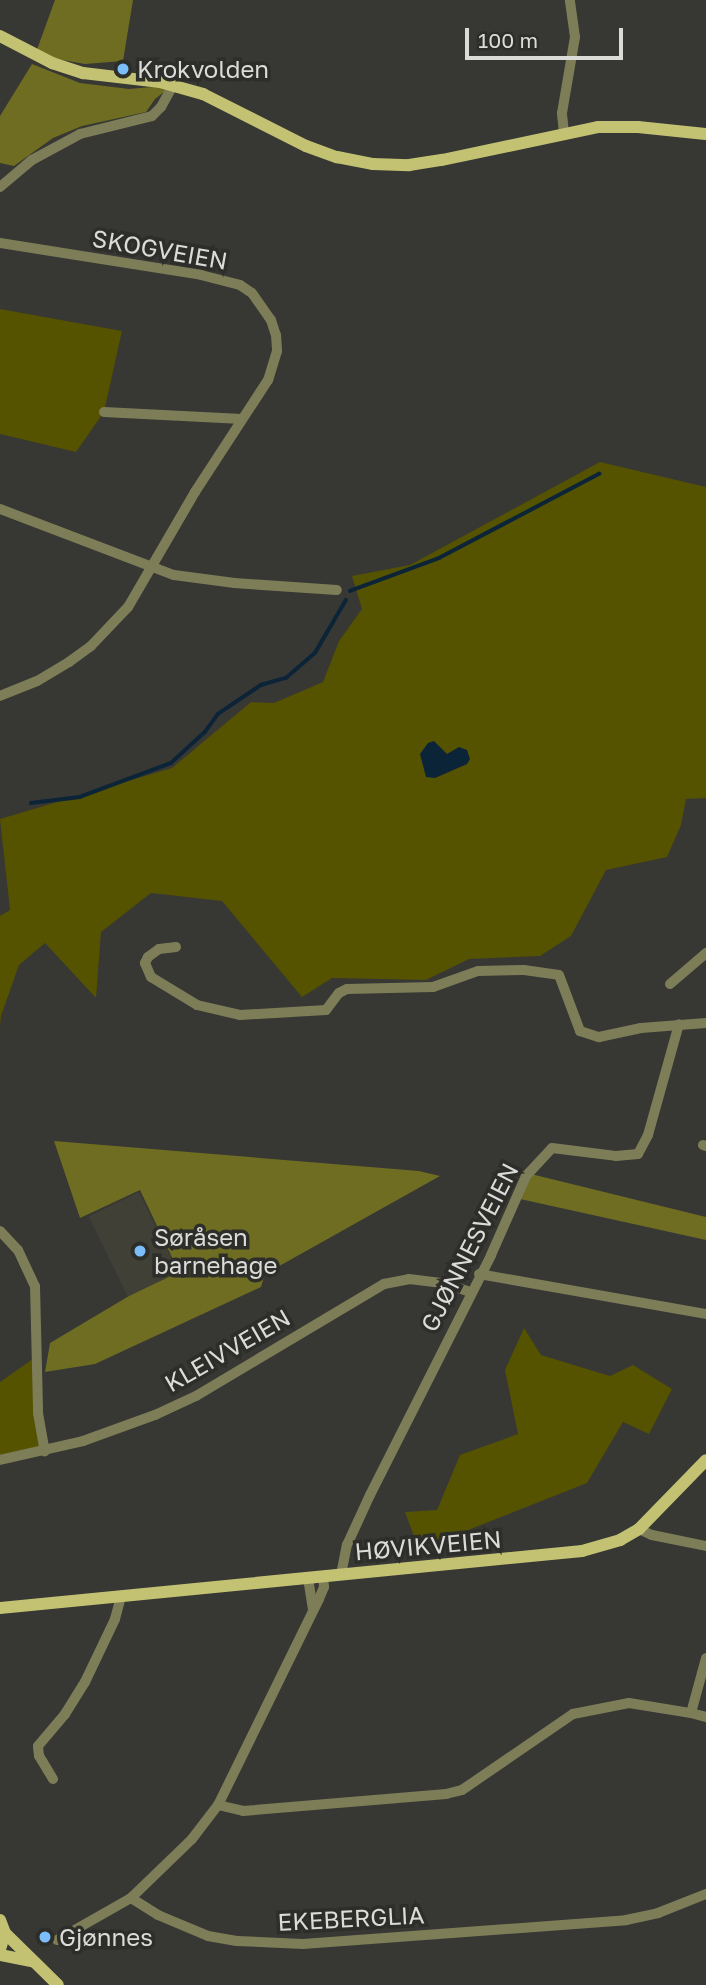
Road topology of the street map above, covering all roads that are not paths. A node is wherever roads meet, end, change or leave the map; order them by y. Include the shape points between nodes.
1 (570, 0) edge
2 (0, 36) edge
3 (173, 85) junction
4 (564, 133) junction
5 (706, 134) edge
6 (0, 187) edge
7 (0, 243) edge
8 (104, 412) dead end
9 (242, 419) junction
10 (0, 509) edge
11 (153, 566) junction
12 (337, 590) dead end
13 (0, 696) edge
14 (176, 947) dead end
15 (706, 953) edge
16 (670, 984) dead end
17 (706, 1023) edge
18 (679, 1024) junction
19 (0, 1231) edge
20 (479, 1274) junction
21 (470, 1292) junction
22 (706, 1314) edge
23 (45, 1451) junction
24 (0, 1460) edge
25 (706, 1460) edge
26 (639, 1529) junction
27 (706, 1546) edge
28 (341, 1575) junction
29 (323, 1577) junction
30 (309, 1578) junction
31 (121, 1596) junction
32 (0, 1608) edge
33 (313, 1609) junction
34 (706, 1658) edge
35 (691, 1713) junction
36 (706, 1717) edge
37 (54, 1779) dead end
38 (218, 1805) junction
39 (706, 1895) edge
40 (131, 1898) junction
41 (0, 1920) edge
42 (5, 1933) junction
43 (57, 1940) dead end
44 (0, 1949) edge
45 (0, 1955) edge
46 (33, 1961) junction
47 (58, 1985) edge

1 - 4 street via 575,37 562,113
2 - 3 main road via 83,73
3 - 4 main road via 220,102 306,146 373,164 442,160
3 - 6 street via 152,116 80,134 32,160
4 - 5 main road via 617,127
7 - 9 street, SKOGVEIEN via 212,277 252,293 271,320 277,351 268,380
8 - 9 street
9 - 11 street, SKOGVEIEN
10 - 11 street
11 - 12 street via 174,575 233,583
11 - 13 street, SKOGVEIEN via 128,607 91,646 57,670
14 - 18 street via 159,949 148,957 145,963 151,977 197,1005 240,1015 326,1010 347,989 433,987 478,971 524,970 559,975 580,1031 598,1037
15 - 16 street
17 - 18 street
18 - 20 street, GJØNNESVEIEN via 649,1135 638,1154 616,1156 552,1148 526,1176
19 - 23 street via 18,1250 35,1286 38,1413
20 - 21 street, GJØNNESVEIEN
20 - 22 street
21 - 23 street, KLEIVVEIEN via 409,1279 384,1284 196,1396 113,1432
21 - 28 street, GJØNNESVEIEN via 353,1533
23 - 24 street, KLEIVVEIEN
25 - 26 main road, HØVIKVEIEN
26 - 27 street
26 - 28 main road, HØVIKVEIEN via 607,1545 562,1554
28 - 29 main road, HØVIKVEIEN
29 - 30 main road, HØVIKVEIEN
29 - 33 street via 324,1587
30 - 31 main road, HØVIKVEIEN
30 - 33 street
31 - 32 main road, HØVIKVEIEN
31 - 37 street via 85,1682 38,1746
33 - 38 street
34 - 35 street
35 - 36 street
35 - 38 street via 629,1703 573,1714 472,1785 446,1794 243,1811
38 - 40 street via 184,1848
39 - 40 street, EKEBERGLIA via 626,1920 276,1945 208,1936
40 - 43 street
41 - 42 main road
42 - 44 main road
42 - 46 main road
45 - 46 main road
46 - 47 main road

